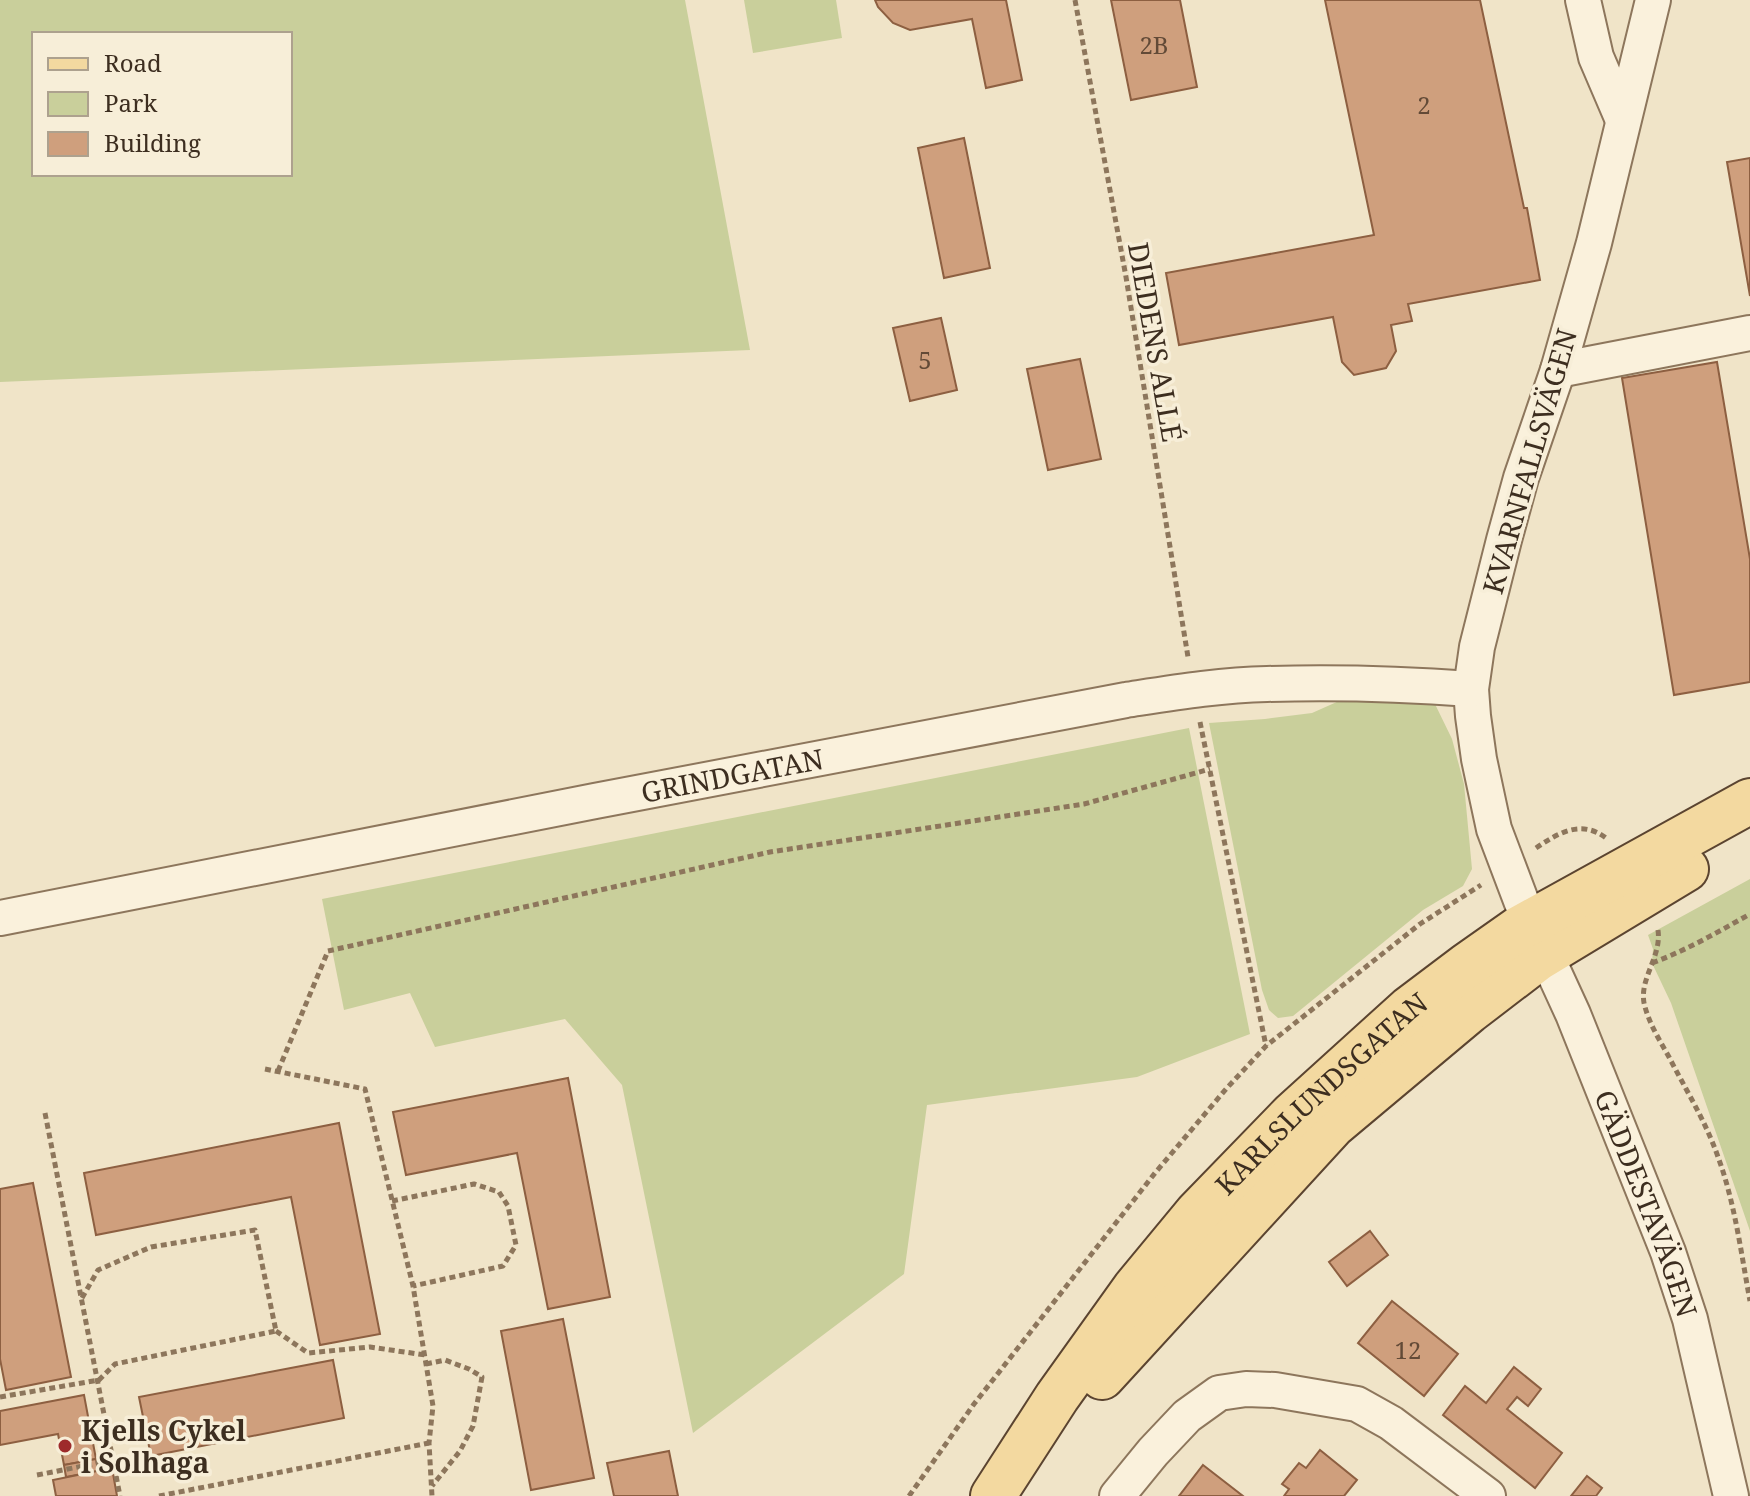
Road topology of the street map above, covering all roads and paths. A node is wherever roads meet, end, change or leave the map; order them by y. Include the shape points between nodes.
1 (1075, 0) edge
2 (1583, 0) edge
3 (1653, 0) edge
4 (1623, 120) junction
5 (1750, 333) edge
6 (1558, 370) junction
7 (1471, 689) junction
8 (1194, 690) junction
9 (1210, 769) junction
10 (1750, 801) edge
11 (1750, 830) edge
12 (1750, 914) edge
13 (0, 918) edge
14 (1538, 938) junction
15 (1652, 963) dead end
16 (1266, 1046) dead end
17 (265, 1069) dead end
18 (278, 1071) junction
19 (45, 1113) dead end
20 (392, 1201) junction
21 (413, 1286) junction
22 (82, 1298) junction
23 (276, 1331) junction
24 (425, 1355) junction
25 (426, 1364) junction
26 (99, 1380) junction
27 (0, 1397) edge
28 (429, 1443) junction
29 (114, 1460) junction
30 (37, 1475) dead end
31 (431, 1488) junction
32 (120, 1496) edge
33 (159, 1496) edge
34 (432, 1496) edge
35 (993, 1496) edge
36 (999, 1496) edge
37 (1117, 1496) edge
38 (1488, 1496) edge
39 (1731, 1496) edge

1 - 8 path, DIEDENS ALLÉ
2 - 4 street via 1596,57
3 - 4 street, KVARNFALLSVÄGEN
4 - 6 street, KVARNFALLSVÄGEN
5 - 6 street
6 - 7 street, KVARNFALLSVÄGEN via 1504,540
7 - 8 street, GRINDGATAN via 1265,684
7 - 14 street, KVARNFALLSVÄGEN via 1494,829
8 - 9 path, DIEDENS ALLÉ
8 - 13 street, GRINDGATAN
9 - 16 path, DIEDENS ALLÉ
9 - 18 path via 1084,804 770,852 328,951
10 - 14 main road, KARLSLUNDSGATAN
11 - 14 main road, KARLSLUNDSGATAN
12 - 15 path
14 - 35 main road, KARLSLUNDSGATAN via 1466,966 1409,1009 1293,1114 1197,1213 1135,1288
14 - 36 main road, KARLSLUNDSGATAN via 1469,1011 1333,1125 1125,1350
14 - 39 street, GÄDDESTAVÄGEN via 1668,1252 1690,1319
17 - 18 path
18 - 20 path via 365,1089
19 - 22 path
20 - 21 path
20 - 21 path via 474,1184 499,1192 508,1206 516,1245 503,1266
21 - 24 path
22 - 23 path via 98,1270 151,1247 255,1230
22 - 26 path
23 - 24 path via 308,1353 370,1347
23 - 26 path via 115,1364
24 - 25 path
25 - 28 path via 433,1406
25 - 31 path via 445,1360 482,1377 473,1426
26 - 27 path
26 - 29 path
28 - 31 path
28 - 33 path
29 - 30 path
29 - 32 path
31 - 34 path
37 - 38 street via 1187,1416 1219,1393 1246,1389 1357,1404

